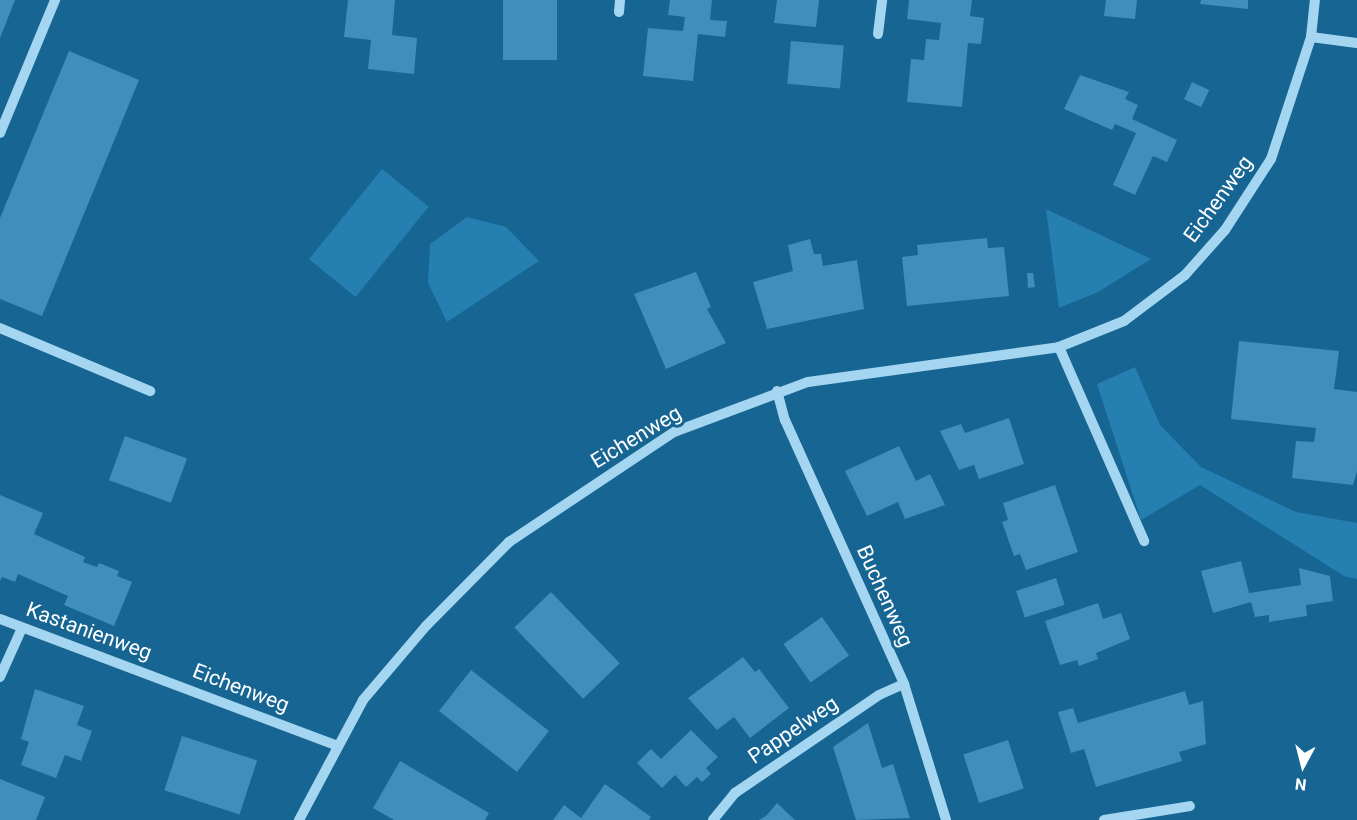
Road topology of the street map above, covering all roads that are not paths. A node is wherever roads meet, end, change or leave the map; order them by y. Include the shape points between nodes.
1 (55, 0) edge
2 (620, 0) edge
3 (882, 0) edge
4 (1315, 0) edge
5 (619, 12) dead end
6 (878, 34) dead end
7 (1311, 37) junction
8 (1357, 43) edge
9 (0, 133) edge
10 (0, 328) edge
11 (1059, 348) junction
12 (150, 391) dead end
13 (777, 391) junction
14 (1144, 541) dead end
15 (0, 619) edge
16 (22, 628) junction
17 (0, 677) edge
18 (164, 679) joint
19 (904, 684) junction
20 (337, 746) junction
21 (1190, 806) dead end
22 (299, 820) edge
23 (713, 820) edge
24 (946, 820) edge
25 (1104, 820) edge

1 - 9 street
2 - 5 street
3 - 6 street
4 - 7 street, Eichenweg
7 - 8 street
7 - 11 street, Eichenweg via 1271,159 1225,230 1185,275 1125,321
10 - 12 street
11 - 13 street, Eichenweg via 886,369
11 - 14 street
13 - 19 street, Buchenweg via 785,420
13 - 20 street, Eichenweg via 674,432 509,542 426,626 363,700
15 - 16 street, Kastanienweg
16 - 17 street
16 - 18 street, Kastanienweg
18 - 20 street, Eichenweg
19 - 23 street, Pappelweg via 879,695 735,794
19 - 24 street, Buchenweg
20 - 22 street, Eichenweg
21 - 25 street

